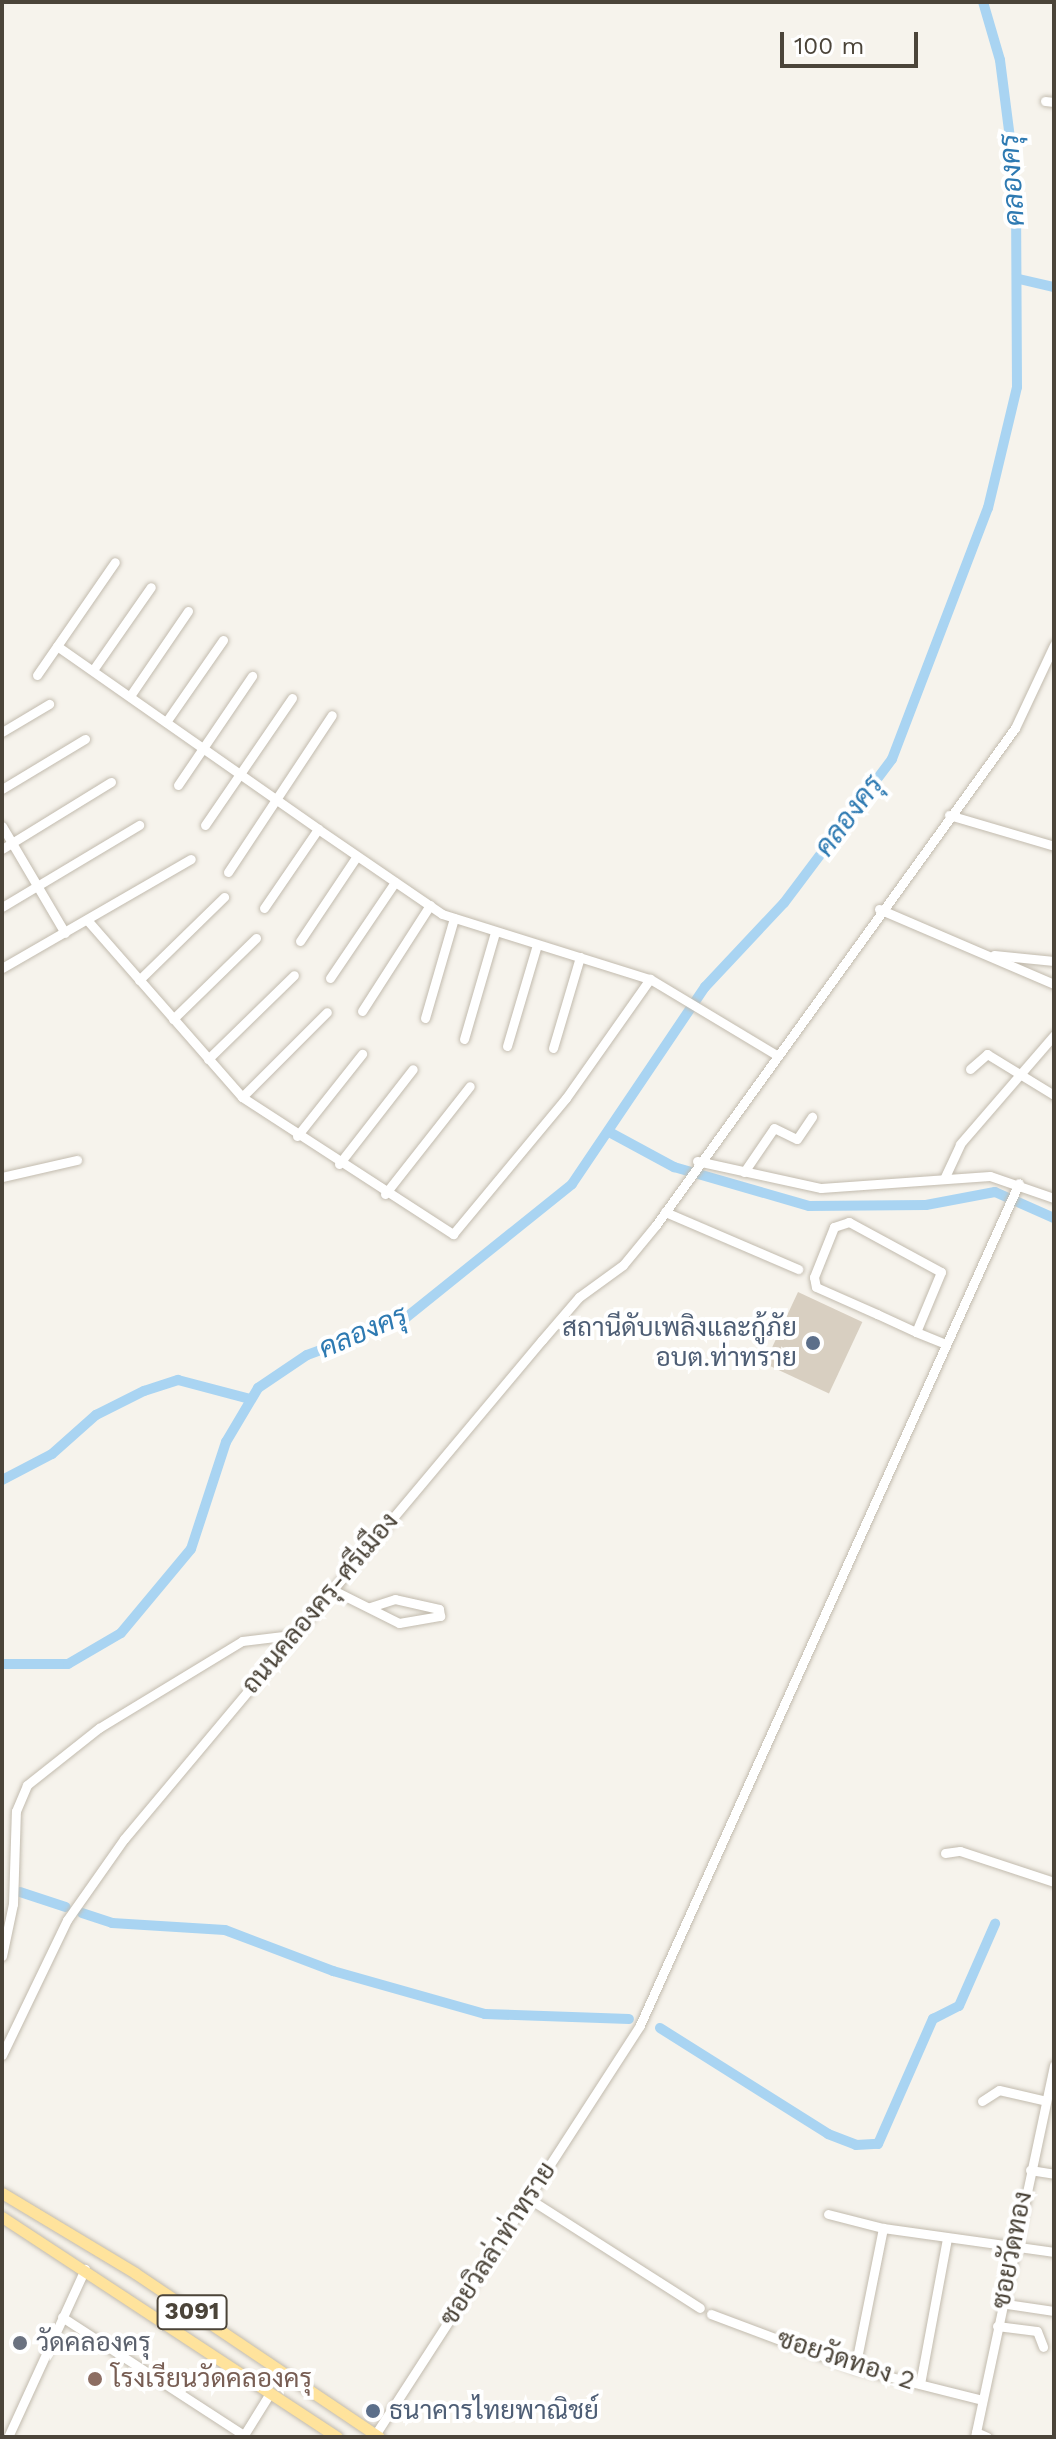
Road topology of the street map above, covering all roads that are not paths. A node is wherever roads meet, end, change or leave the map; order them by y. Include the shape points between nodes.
1 (115, 562) dead end
2 (151, 587) dead end
3 (188, 611) dead end
4 (223, 640) dead end
5 (1054, 645) edge
6 (57, 646) junction
7 (93, 670) junction
8 (37, 675) dead end
9 (252, 676) dead end
10 (130, 696) junction
11 (292, 698) dead end
12 (49, 704) dead end
13 (332, 715) dead end
14 (166, 722) junction
15 (2, 732) edge
16 (85, 739) dead end
17 (203, 749) junction
18 (240, 773) junction
19 (111, 782) dead end
20 (178, 785) dead end
21 (2, 789) edge
22 (277, 798) junction
23 (949, 815) junction
24 (139, 825) dead end
25 (205, 825) dead end
26 (2, 826) edge
27 (318, 829) junction
28 (12, 843) junction
29 (1054, 846) edge
30 (2, 849) edge
31 (357, 856) junction
32 (191, 859) dead end
33 (228, 872) dead end
34 (395, 882) junction
35 (37, 886) junction
36 (224, 897) dead end
37 (430, 905) junction
38 (2, 907) edge
39 (264, 908) dead end
40 (879, 909) junction
41 (454, 918) junction
42 (88, 921) junction
43 (495, 932) junction
44 (65, 933) junction
45 (256, 938) dead end
46 (300, 941) dead end
47 (537, 945) junction
48 (986, 954) junction
49 (580, 957) junction
50 (1054, 961) edge
51 (2, 968) edge
52 (294, 975) dead end
53 (330, 978) dead end
54 (650, 979) junction
55 (139, 980) junction
56 (1054, 984) edge
57 (362, 1011) dead end
58 (327, 1012) dead end
59 (425, 1018) dead end
60 (173, 1019) junction
61 (1054, 1035) edge
62 (464, 1039) dead end
63 (507, 1046) dead end
64 (553, 1048) dead end
65 (362, 1054) dead end
66 (775, 1054) junction
67 (208, 1059) junction
68 (413, 1069) dead end
69 (970, 1069) dead end
70 (1020, 1074) junction
71 (470, 1086) dead end
72 (1054, 1095) edge
73 (242, 1097) junction
74 (812, 1117) dead end
75 (297, 1136) junction
76 (77, 1160) dead end
77 (695, 1163) junction
78 (339, 1164) junction
79 (744, 1172) junction
80 (2, 1177) edge
81 (944, 1179) junction
82 (1018, 1186) junction
83 (385, 1194) junction
84 (1054, 1198) edge
85 (665, 1212) junction
86 (798, 1269) dead end
87 (916, 1332) junction
88 (945, 1344) junction
89 (331, 1589) junction
90 (370, 1607) junction
91 (292, 1635) junction
92 (2, 1831) edge
93 (12, 1837) junction
94 (945, 1853) dead end
95 (6, 1860) edge
96 (1053, 1884) edge
97 (2, 1956) edge
98 (2, 2055) edge
99 (1054, 2067) edge
100 (1042, 2100) junction
101 (982, 2101) dead end
102 (1030, 2170) junction
103 (1054, 2174) edge
104 (2, 2193) edge
105 (528, 2198) junction
106 (828, 2214) dead end
107 (2, 2217) edge
108 (883, 2228) junction
109 (947, 2238) junction
110 (1013, 2248) junction
111 (1054, 2252) edge
112 (85, 2269) junction
113 (1000, 2303) junction
114 (700, 2308) dead end
115 (1054, 2311) edge
116 (711, 2314) dead end
117 (62, 2317) junction
118 (997, 2326) junction
119 (1043, 2347) dead end
120 (855, 2368) junction
121 (920, 2384) junction
122 (270, 2393) junction
123 (320, 2398) junction
124 (982, 2400) junction
125 (308, 2417) junction
126 (351, 2419) junction
127 (976, 2434) edge
128 (377, 2436) edge
129 (8, 2437) edge
130 (338, 2437) edge
131 (987, 2437) edge

1 - 6 street
2 - 7 street
3 - 10 street
4 - 14 street
5 - 23 street, ถนนคลองครุ-ศรีเมือง via 1026,711
6 - 7 street
6 - 8 street
7 - 10 street
9 - 17 street
10 - 14 street
11 - 18 street
12 - 15 street
13 - 22 street
14 - 17 street
16 - 21 street
17 - 18 street
17 - 20 street
18 - 22 street
18 - 25 street
19 - 28 street
22 - 27 street
22 - 33 street
23 - 29 street
23 - 40 street, ถนนคลองครุ-ศรีเมือง
24 - 35 street
26 - 28 street
27 - 31 street
27 - 39 street
28 - 30 street
28 - 35 street
31 - 34 street
31 - 46 street
32 - 42 street
34 - 37 street
34 - 53 street
35 - 38 street
35 - 44 street
36 - 55 street
37 - 41 street
37 - 57 street
40 - 48 street
40 - 66 street, ถนนคลองครุ-ศรีเมือง
41 - 43 street
41 - 59 street
42 - 44 street
42 - 55 street
43 - 47 street
43 - 62 street
44 - 51 street
45 - 60 street
47 - 49 street
47 - 63 street
48 - 50 street
48 - 56 street
49 - 54 street
49 - 64 street
52 - 67 street
54 - 66 street
54 - 83 street via 463,1230 443,1231
55 - 60 street
58 - 73 street
60 - 67 street
61 - 70 street
65 - 75 street
66 - 77 street, ถนนคลองครุ-ศรีเมือง
67 - 73 street
68 - 78 street
69 - 70 street via 984,1053
70 - 72 street
70 - 81 street via 960,1144
71 - 83 street
73 - 75 street
74 - 79 street via 797,1139 774,1128
75 - 78 street
76 - 80 street
77 - 79 street
77 - 85 street, ถนนคลองครุ-ศรีเมือง
78 - 83 street
79 - 81 street via 821,1188 881,1189
81 - 82 street via 982,1175
82 - 84 street
82 - 88 street, ซอยวิลล่าท่าทราย
85 - 86 street
85 - 89 street, ถนนคลองครุ-ศรีเมือง via 623,1265 579,1297
87 - 87 street via 816,1287 814,1277 834,1227 849,1222 941,1272
87 - 88 street
88 - 105 street, ซอยวิลล่าท่าทราย via 697,1906 623,2055
89 - 90 street
89 - 91 street, ถนนคลองครุ-ศรีเมือง
90 - 90 street via 395,1599 439,1609 440,1616 411,1624
91 - 93 street via 242,1641 54,1759 27,1785
91 - 98 street, ถนนคลองครุ-ศรีเมือง via 175,1773 82,1898
92 - 93 street
93 - 95 street
94 - 96 street via 960,1851
95 - 97 street via 13,1904
99 - 100 street, ซอยวัดทอง
100 - 101 street via 999,2090
100 - 102 street, ซอยวัดทอง
102 - 103 street
102 - 110 street, ซอยวัดทอง
104 - 123 main road, 3091 via 135,2273
105 - 114 street
105 - 128 street, ซอยวิลล่าท่าทราย
106 - 108 street
107 - 112 main road, 3091
108 - 109 street
108 - 120 street
109 - 110 street
109 - 121 street
110 - 111 street
110 - 113 street, ซอยวัดทอง
112 - 117 street
112 - 122 main road, 3091
113 - 115 street
113 - 118 street, ซอยวัดทอง
116 - 120 street, ซอยวัดทอง 2
117 - 122 street via 244,2435
117 - 129 street
118 - 119 street via 1037,2331
118 - 124 street, ซอยวัดทอง
120 - 121 street, ซอยวัดทอง 2
121 - 124 street, ซอยวัดทอง 2
122 - 125 main road, 3091
123 - 125 main road via 327,2417
123 - 126 main road, 3091
124 - 127 street, ซอยวัดทอง
125 - 130 main road, 3091
126 - 128 main road, 3091
126 - 130 main road via 334,2422
127 - 131 street

